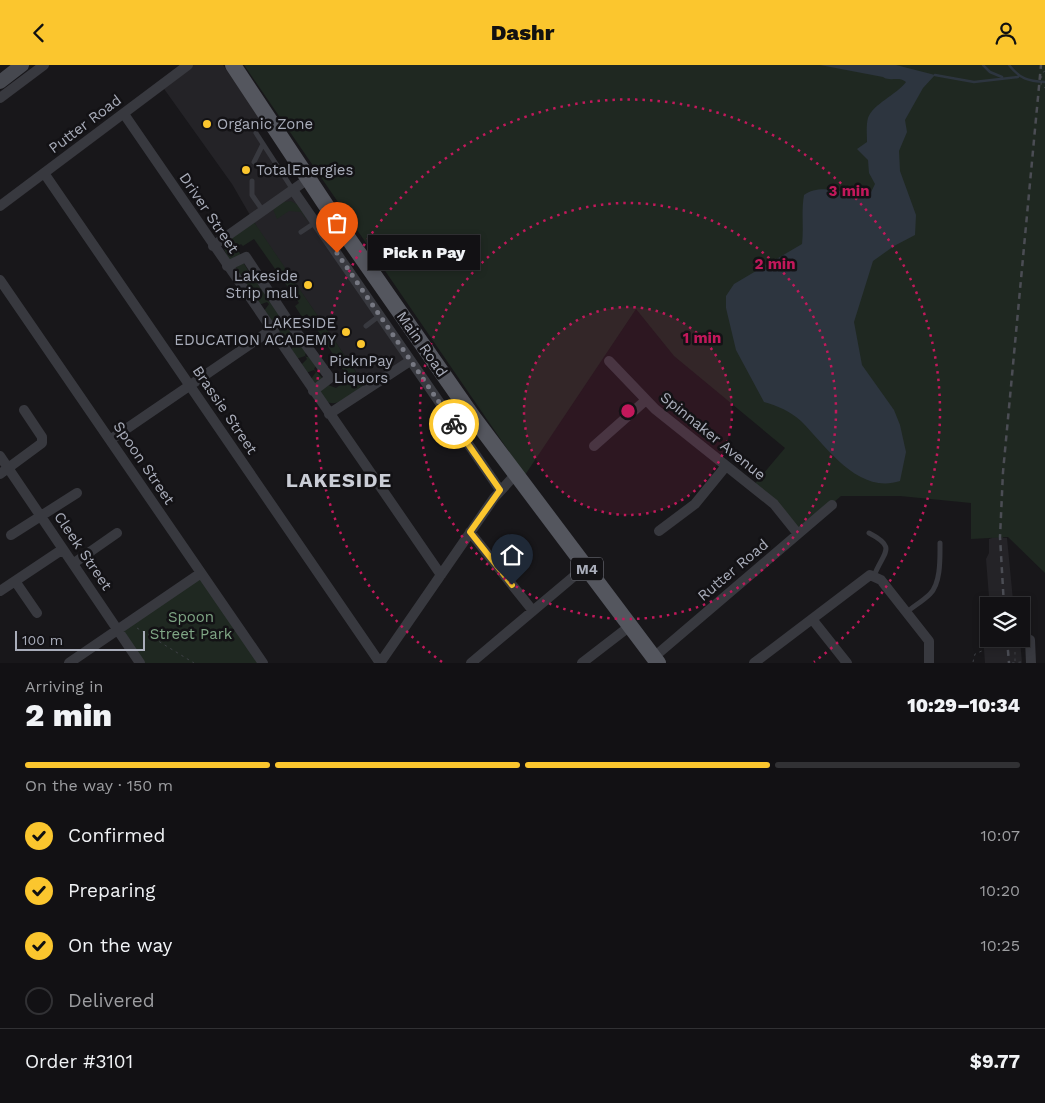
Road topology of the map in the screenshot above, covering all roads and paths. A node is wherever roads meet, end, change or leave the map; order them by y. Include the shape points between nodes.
1 (22, 65) edge
2 (44, 65) edge
3 (188, 65) edge
4 (233, 65) edge
5 (1045, 71) edge
6 (0, 82) edge
7 (1045, 88) edge
8 (0, 98) edge
9 (124, 114) junction
10 (256, 133) dead end
11 (263, 144) junction
12 (254, 162) dead end
13 (44, 173) junction
14 (308, 179) junction
15 (252, 181) dead end
16 (293, 190) junction
17 (0, 207) edge
18 (263, 211) junction
19 (316, 221) junction
20 (301, 232) dead end
21 (213, 246) junction
22 (227, 266) junction
23 (0, 280) edge
24 (379, 316) junction
25 (284, 320) junction
26 (366, 326) dead end
27 (271, 329) junction
28 (410, 361) junction
29 (609, 361) dead end
30 (190, 385) junction
31 (313, 391) junction
32 (646, 400) junction
33 (24, 410) dead end
34 (328, 414) junction
35 (473, 417) junction
36 (457, 429) junction
37 (110, 440) junction
38 (594, 446) dead end
39 (0, 456) edge
40 (726, 466) junction
41 (4, 471) edge
42 (514, 475) junction
43 (500, 490) junction
44 (77, 493) dead end
45 (832, 505) dead end
46 (41, 516) junction
47 (659, 531) dead end
48 (470, 532) junction
49 (117, 533) dead end
50 (869, 533) dead end
51 (798, 534) junction
52 (11, 535) dead end
53 (940, 543) dead end
54 (63, 549) junction
55 (74, 563) junction
56 (585, 567) junction
57 (201, 573) junction
58 (441, 575) junction
59 (877, 578) junction
60 (15, 581) junction
61 (0, 591) edge
62 (533, 611) junction
63 (907, 612) junction
64 (37, 613) dead end
65 (812, 619) junction
66 (128, 622) junction
67 (630, 626) junction
68 (118, 629) junction
69 (1015, 647) edge
70 (1029, 647) edge
71 (984, 650) dead end
72 (656, 660) edge
73 (585, 662) edge
74 (973, 662) edge
75 (69, 663) edge
76 (140, 663) edge
77 (194, 663) edge
78 (263, 663) edge
79 (380, 663) edge
80 (471, 663) edge
81 (755, 663) edge
82 (847, 663) edge
83 (929, 663) edge
84 (1012, 663) edge
85 (1015, 663) edge
86 (1027, 663) edge

1 - 6 main road
2 - 8 street
3 - 9 street, Putter Road
4 - 14 main road, Main Road / M4
5 - 7 path via 1041,85
9 - 13 street, Putter Road
9 - 21 street, Driver Street
10 - 11 lane
11 - 12 lane
11 - 16 lane
13 - 17 street, Putter Road
13 - 30 street, Brassie Street
14 - 16 street
14 - 35 main road, Main Road / M4
15 - 18 lane via 252,195
16 - 18 street
16 - 19 street
18 - 21 street
19 - 20 lane
19 - 24 street
21 - 22 street, Driver Street
22 - 25 street via 247,258
22 - 27 street, Driver Street
23 - 37 street, Spoon Street
24 - 26 lane
24 - 28 street
25 - 27 street
25 - 31 street via 330,378
27 - 30 street
27 - 31 street, Driver Street
28 - 34 street
28 - 36 street
29 - 32 street, Spinnaker Avenue
30 - 37 street
30 - 79 street, Brassie Street
31 - 34 street, Driver Street
32 - 38 street
32 - 40 street, Spinnaker Avenue
33 - 41 street via 43,441
34 - 58 street, Driver Street
35 - 36 street
35 - 42 main road, Main Road / M4
36 - 43 street
37 - 57 street, Spoon Street
39 - 41 street, Cleek Street
40 - 47 street via 696,504
40 - 51 street, Spinnaker Avenue via 774,504
41 - 46 street, Cleek Street
42 - 43 street
42 - 56 main road, Main Road / M4
43 - 48 street
44 - 46 street
45 - 51 street, Rutter Road
46 - 52 street
46 - 54 street, Cleek Street
48 - 58 street
48 - 62 street
49 - 55 street
50 - 59 lane via 885,542 887,547
51 - 72 street, Rutter Road
53 - 63 lane via 933,589
54 - 55 street, Cleek Street
54 - 60 street
55 - 68 street, Cleek Street
56 - 62 street
56 - 67 main road, Main Road / M4
57 - 66 street
57 - 78 street, Spoon Street
58 - 79 street
59 - 63 street
59 - 65 street via 868,576
60 - 61 street
60 - 64 street
62 - 80 street
63 - 83 street via 929,641
65 - 81 street
65 - 82 street
66 - 68 street
66 - 77 path
67 - 72 main road, Main Road / M4
67 - 73 street
68 - 75 street
68 - 76 street, Cleek Street
69 - 85 path
70 - 86 street
71 - 74 path via 975,654
84 - 85 path
85 - 86 path

